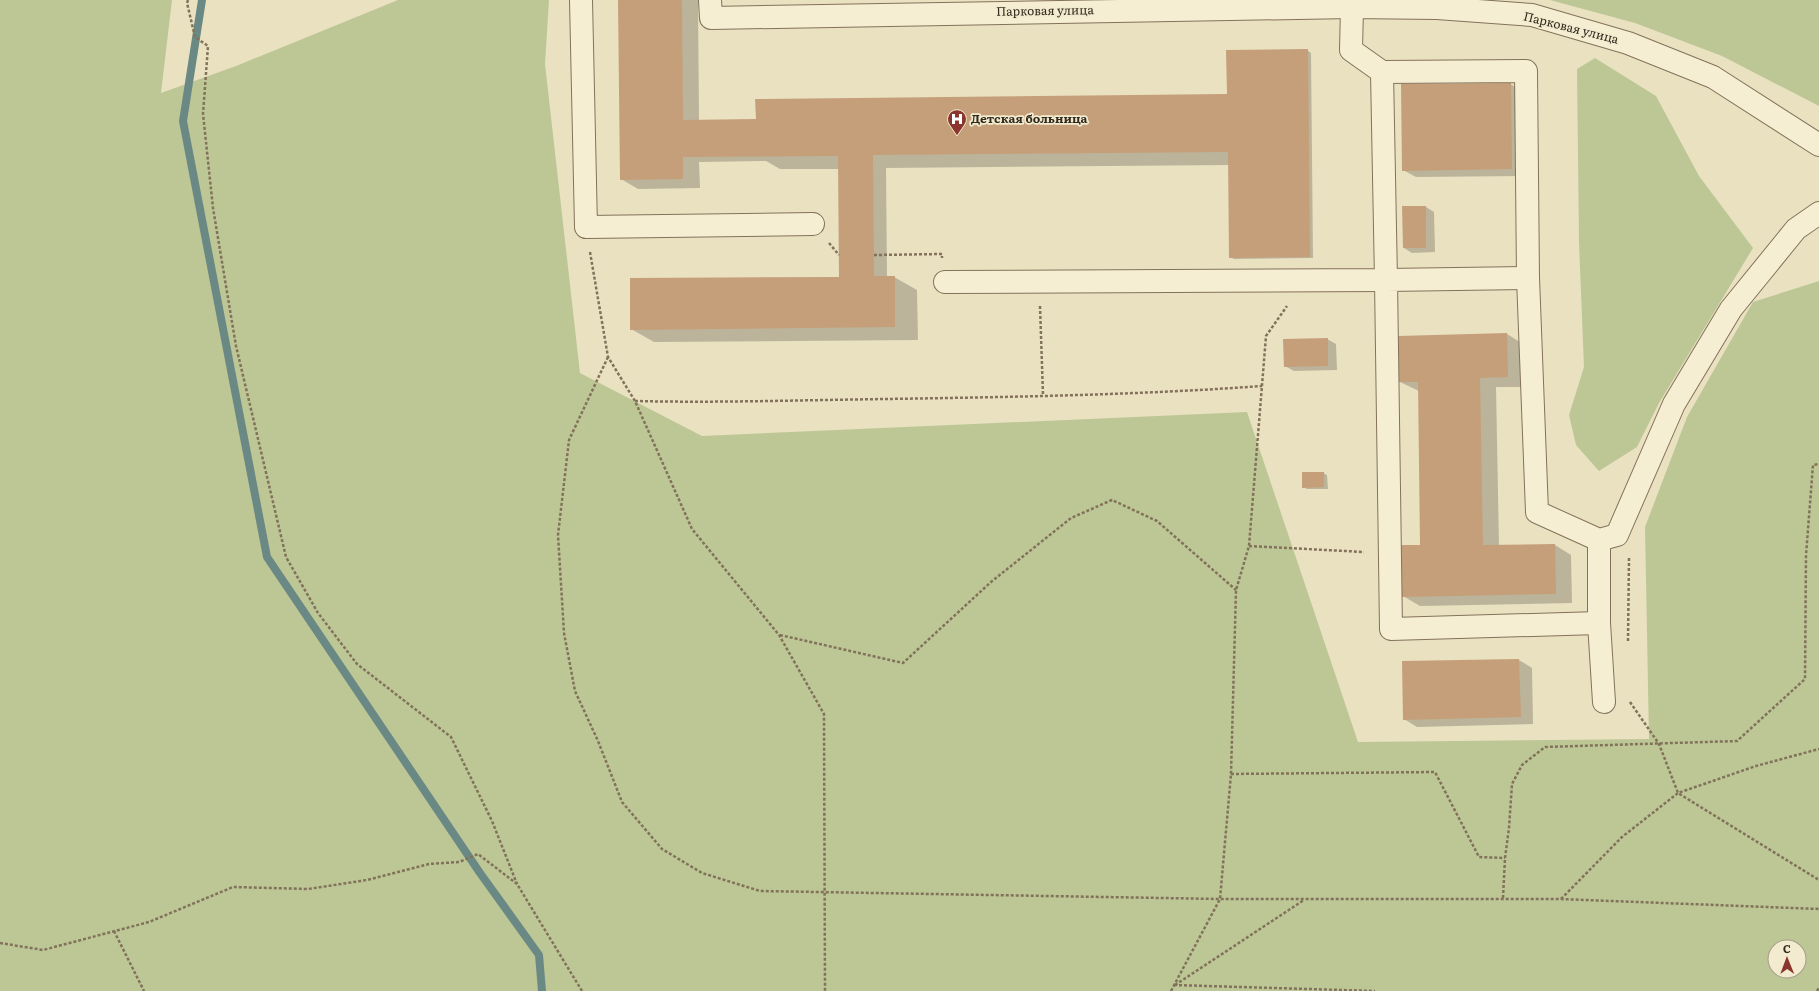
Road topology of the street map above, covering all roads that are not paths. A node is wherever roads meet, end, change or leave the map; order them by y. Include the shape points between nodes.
1 (581, 0) edge
2 (710, 0) edge
3 (1352, 7) junction
4 (1382, 72) junction
5 (1819, 146) edge
6 (1819, 213) edge
7 (814, 224) dead end
8 (1528, 278) junction
9 (1386, 280) junction
10 (944, 282) road end
11 (1608, 538) junction
12 (1599, 623) junction
13 (1604, 702) dead end

1 - 7 street via 586,227
2 - 3 street, Парковая улица via 711,18
3 - 4 street via 1351,50
3 - 5 street, Парковая улица via 1437,8 1532,15 1628,43 1713,77
4 - 8 street via 1526,71
4 - 9 street
6 - 11 street via 1796,229 1731,309 1674,404
8 - 9 street
8 - 11 street via 1537,512
9 - 10 street
9 - 12 street via 1391,629
11 - 12 street
12 - 13 street

